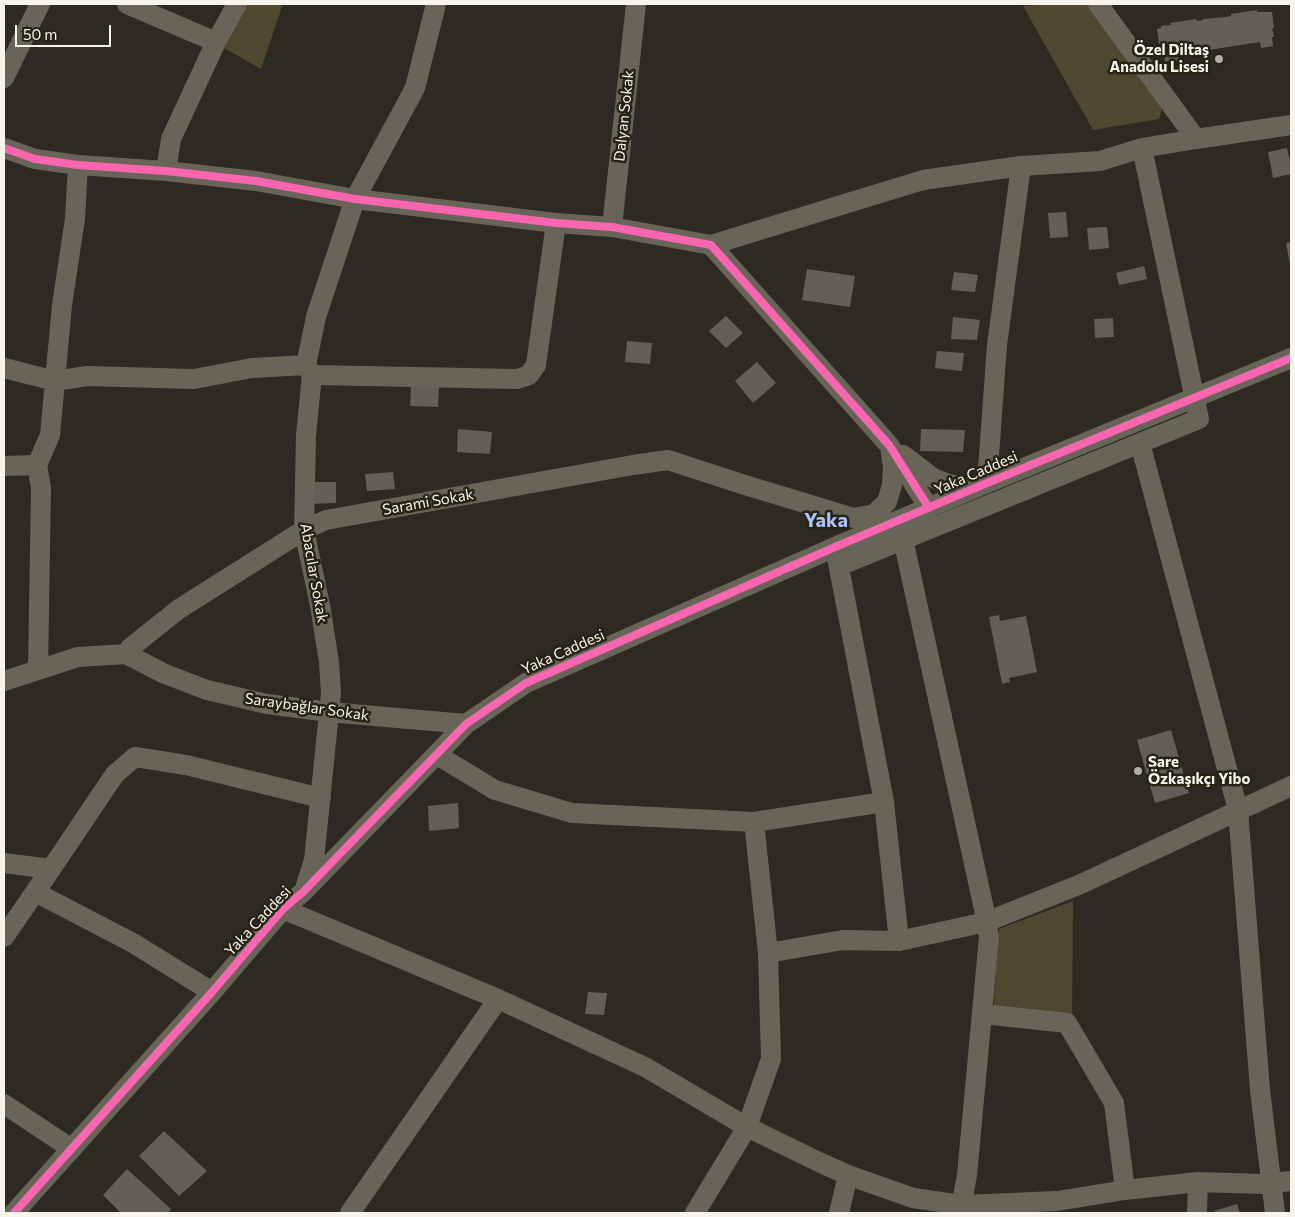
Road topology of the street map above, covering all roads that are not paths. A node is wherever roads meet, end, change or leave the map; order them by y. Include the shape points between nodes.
1 (40, 4) edge
2 (127, 4) edge
3 (237, 4) edge
4 (436, 4) edge
5 (636, 4) edge
6 (1098, 4) edge
7 (216, 42) junction
8 (4, 78) edge
9 (1291, 125) edge
10 (1196, 139) junction
11 (4, 148) edge
12 (1142, 148) junction
13 (78, 166) junction
14 (1021, 166) junction
15 (166, 171) junction
16 (355, 199) junction
17 (556, 223) junction
18 (612, 227) junction
19 (711, 245) junction
20 (1291, 358) edge
21 (4, 368) edge
22 (309, 370) junction
23 (55, 381) junction
24 (1195, 398) junction
25 (1140, 443) junction
26 (889, 445) junction
27 (37, 465) junction
28 (4, 466) edge
29 (980, 486) junction
30 (929, 508) junction
31 (854, 518) junction
32 (886, 525) junction
33 (304, 530) junction
34 (903, 539) junction
35 (837, 557) junction
36 (126, 654) junction
37 (38, 670) junction
38 (4, 682) edge
39 (329, 712) junction
40 (466, 724) junction
41 (437, 755) junction
42 (1291, 786) edge
43 (884, 802) junction
44 (320, 807) junction
45 (1238, 810) junction
46 (754, 822) junction
47 (352, 841) junction
48 (4, 863) edge
49 (51, 869) junction
50 (35, 892) junction
51 (303, 892) junction
52 (282, 910) junction
53 (986, 922) junction
54 (4, 937) edge
55 (899, 941) junction
56 (768, 953) junction
57 (212, 992) junction
58 (498, 999) junction
59 (983, 1014) junction
60 (4, 1104) edge
61 (748, 1127) junction
62 (72, 1149) junction
63 (848, 1175) junction
64 (1291, 1181) edge
65 (1198, 1182) junction
66 (1270, 1183) junction
67 (1125, 1190) junction
68 (1057, 1207) edge
69 (961, 1209) edge
70 (14, 1213) edge
71 (350, 1213) edge
72 (695, 1213) edge
73 (839, 1213) edge
74 (1197, 1213) edge
75 (1274, 1213) edge

1 - 8 street
2 - 7 street
3 - 7 street
4 - 16 street, Abacılar Sokak via 415,88
5 - 18 street, Dalyan Sokak
6 - 10 street
7 - 15 street via 171,139
9 - 10 street
10 - 12 street
11 - 13 street via 35,159
12 - 14 street via 1100,161
12 - 24 street
13 - 15 street
13 - 23 street via 75,219
14 - 19 street via 923,180
14 - 29 street
15 - 16 street via 256,181
16 - 17 street
16 - 22 street, Abacılar Sokak via 316,317
17 - 18 street
17 - 22 street via 536,365 530,375 517,379
18 - 19 street
19 - 26 street
20 - 24 street, Yaka Caddesi
21 - 23 street
22 - 23 street via 252,368 194,379 87,376
22 - 33 street, Abacılar Sokak
23 - 27 street via 50,435
24 - 25 street via 1199,419
24 - 29 street, Yaka Caddesi
25 - 34 street
25 - 45 street
26 - 29 street via 934,478 949,484
26 - 30 street
26 - 31 street via 893,467 892,485 886,502 874,514
27 - 28 street
27 - 37 street via 41,488
29 - 30 street, Yaka Caddesi
30 - 32 street, Yaka Caddesi
31 - 32 street, Sarami Sokak
31 - 33 street, Sarami Sokak via 668,460 326,520
32 - 35 street, Yaka Caddesi
33 - 36 street, Sarami Sokak via 180,608
33 - 39 street, Abacılar Sokak via 330,662
34 - 35 street
34 - 53 street
35 - 40 street, Yaka Caddesi via 526,683
35 - 43 street
36 - 37 street via 78,657
36 - 39 street, Saraybağlar Sokak via 206,690 267,704
37 - 38 street
39 - 40 street, Saraybağlar Sokak
39 - 44 street, Abacılar Sokak
40 - 41 street, Yaka Caddesi
41 - 46 street via 495,790 572,813
41 - 47 street, Yaka Caddesi
42 - 45 street
43 - 46 street
43 - 55 street
44 - 47 street via 324,830 332,838
44 - 49 street via 186,765 135,757 115,774
44 - 51 street, Abacılar Sokak via 314,860
45 - 53 street via 1081,884
45 - 66 street
46 - 56 street
47 - 51 street, Yaka Caddesi
48 - 49 street
49 - 50 street
50 - 54 street
50 - 57 street via 133,943
51 - 52 street, Yaka Caddesi
52 - 57 street, Yaka Caddesi
52 - 58 street
53 - 55 street
53 - 59 street via 989,937
55 - 56 street via 843,940
56 - 61 street via 771,1059
57 - 62 street, Yaka Caddesi
58 - 61 street via 645,1067
58 - 71 street
59 - 67 street via 1067,1023 1114,1103
59 - 69 street
60 - 62 street
61 - 63 street
61 - 72 street
62 - 70 street, Yaka Caddesi
63 - 69 street via 913,1198
63 - 73 street
64 - 66 street
65 - 66 street
65 - 67 street
65 - 74 street
66 - 75 street
67 - 68 street
68 - 69 street

